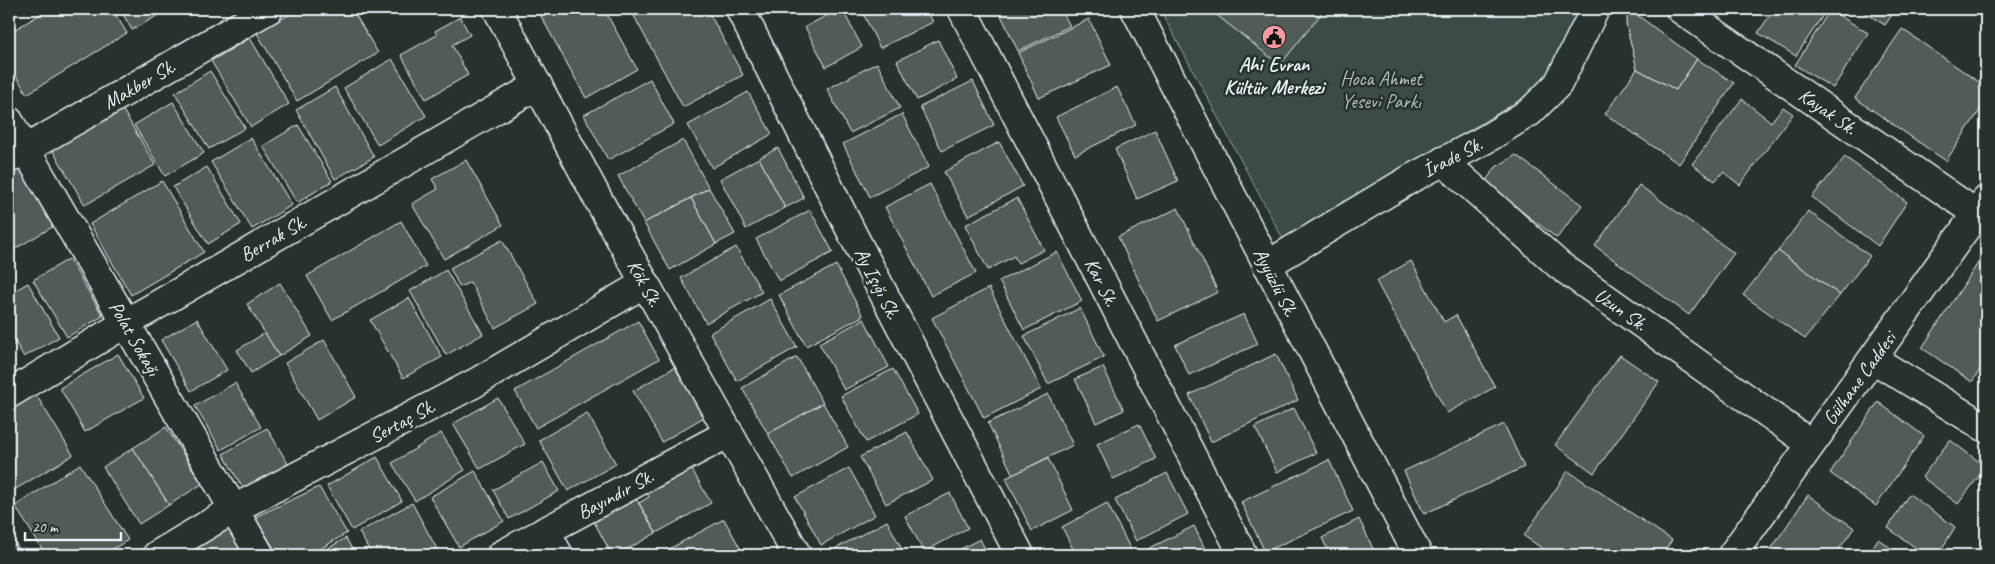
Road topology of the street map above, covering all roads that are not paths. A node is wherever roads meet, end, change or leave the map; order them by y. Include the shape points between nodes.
1 (269, 9) edge
2 (497, 9) edge
3 (740, 9) edge
4 (962, 9) edge
5 (1135, 9) edge
6 (1595, 9) edge
7 (1680, 9) edge
8 (538, 85) junction
9 (9, 121) edge
10 (17, 154) edge
11 (1443, 161) junction
12 (1982, 207) edge
13 (1267, 265) junction
14 (645, 283) junction
15 (126, 323) junction
16 (1872, 359) junction
17 (9, 394) edge
18 (1986, 428) edge
19 (729, 433) junction
20 (1811, 444) junction
21 (234, 509) junction
22 (545, 531) junction
23 (157, 555) edge
24 (260, 555) edge
25 (500, 555) edge
26 (559, 555) edge
27 (797, 555) edge
28 (1020, 555) edge
29 (1242, 555) edge
30 (1418, 555) edge
31 (1732, 555) edge

1 - 10 street, Makber Sk.
2 - 8 street, Kök Sk.
3 - 28 street, Ay Işığı Sk. via 862,253
4 - 29 street, Kar Sk.
5 - 13 street, Ayyüzlü Sk.
6 - 11 street, İrade Sk. via 1558,84 1530,112
7 - 12 street, Kayak Sk.
8 - 14 street, Kök Sk.
8 - 15 street, Berrak Sk.
9 - 10 street, Polat Sokağı
10 - 15 street, Polat Sokağı
11 - 13 street, İrade Sk.
11 - 20 street, Uzun Sk. via 1559,265
12 - 16 street, Gülhane Caddesi
13 - 30 street, Ayyüzlü Sk.
14 - 19 street, Kök Sk.
14 - 21 street, Sertaç Sk. via 475,383
15 - 17 street, Berrak Sk.
15 - 21 street, Polat Sokağı
16 - 18 street
16 - 20 street, Gülhane Caddesi
19 - 22 street, Bayındır Sk.
19 - 27 street, Kök Sk.
20 - 31 street, Gülhane Caddesi
21 - 23 street, Sertaç Sk.
21 - 24 street, Polat Sokağı
22 - 25 street, Bayındır Sk.
22 - 26 street

